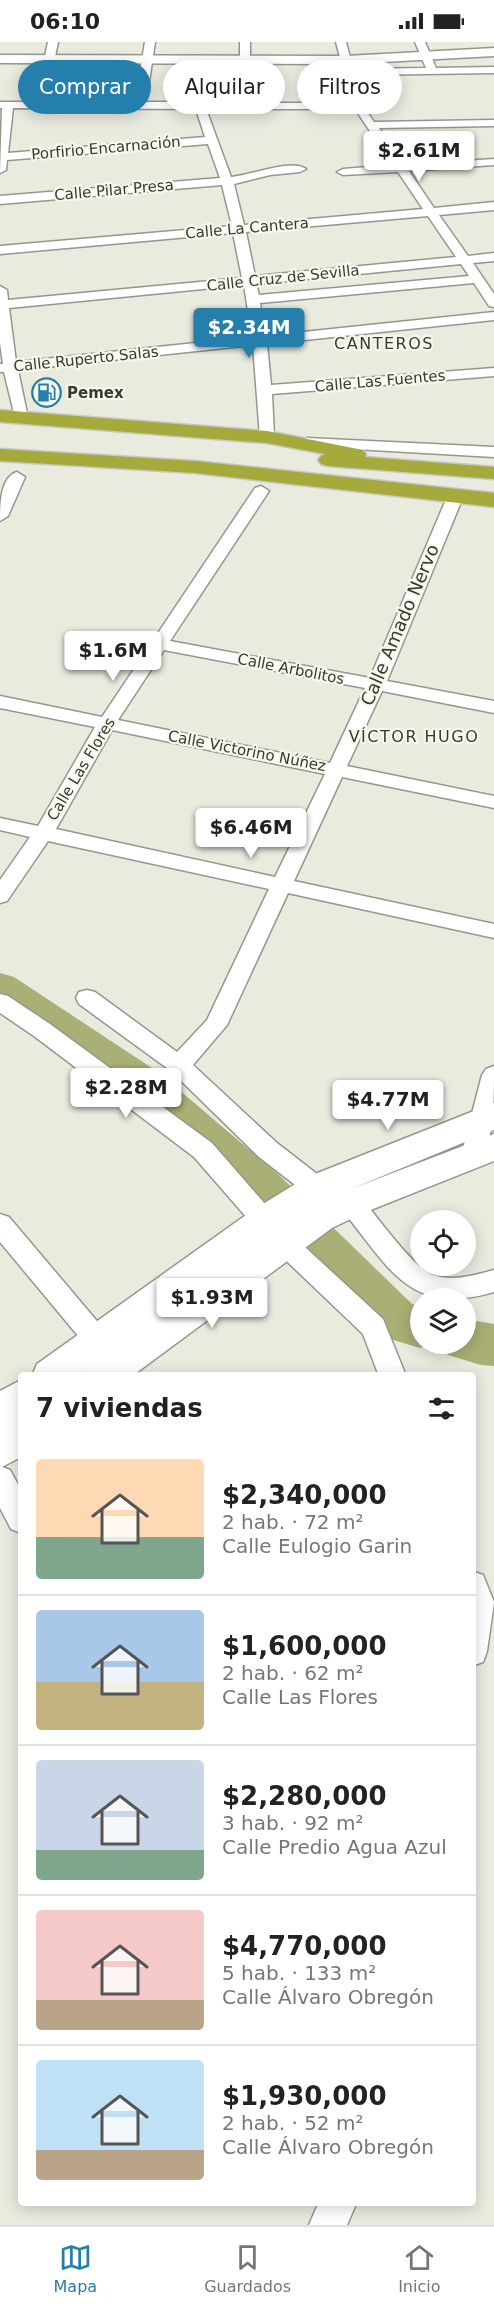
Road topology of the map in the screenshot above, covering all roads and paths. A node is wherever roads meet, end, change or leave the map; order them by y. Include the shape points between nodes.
1 (53, 42) edge
2 (150, 42) edge
3 (245, 42) edge
4 (341, 42) edge
5 (420, 42) edge
6 (494, 52) edge
7 (426, 56) junction
8 (0, 59) edge
9 (49, 59) junction
10 (147, 60) joint
11 (245, 60) edge
12 (346, 60) edge
13 (394, 60) edge
14 (402, 69) edge
15 (432, 70) junction
16 (491, 73) edge
17 (4, 105) edge
18 (202, 114) edge
19 (364, 114) edge
20 (494, 123) edge
21 (372, 125) junction
22 (210, 140) junction
23 (2, 157) junction
24 (494, 162) edge
25 (401, 168) junction
26 (300, 169) dead end
27 (0, 170) edge
28 (343, 172) dead end
29 (228, 186) junction
30 (258, 188) dead end
31 (0, 200) edge
32 (494, 206) edge
33 (430, 211) junction
34 (238, 229) junction
35 (0, 250) edge
36 (494, 257) edge
37 (464, 260) junction
38 (477, 279) junction
39 (250, 281) junction
40 (0, 290) edge
41 (252, 300) junction
42 (494, 303) edge
43 (2, 305) edge
44 (494, 316) edge
45 (261, 342) junction
46 (5, 368) edge
47 (494, 372) edge
48 (266, 390) junction
49 (0, 416) edge
50 (21, 418) junction
51 (0, 437) edge
52 (267, 437) junction
53 (307, 443) junction
54 (494, 452) edge
55 (0, 455) edge
56 (459, 470) junction
57 (494, 473) edge
58 (9, 476) edge
59 (40, 478) dead end
60 (191, 487) dead end
61 (261, 491) junction
62 (494, 501) edge
63 (453, 502) junction
64 (0, 516) edge
65 (159, 644) junction
66 (376, 685) junction
67 (0, 702) edge
68 (485, 705) edge
69 (107, 723) junction
70 (336, 769) junction
71 (494, 802) edge
72 (0, 824) edge
73 (43, 834) junction
74 (281, 885) junction
75 (0, 896) edge
76 (494, 931) edge
77 (87, 998) dead end
78 (0, 1002) edge
79 (179, 1065) junction
80 (494, 1075) edge
81 (486, 1135) edge
82 (326, 1200) junction
83 (0, 1224) edge
84 (277, 1229) junction
85 (494, 1281) edge
86 (100, 1358) edge
87 (61, 1372) edge
88 (391, 1372) edge
89 (18, 1399) edge
90 (0, 1412) edge
91 (18, 1437) edge
92 (0, 1450) edge
93 (0, 1479) edge
94 (18, 1513) edge
95 (476, 1595) edge
96 (476, 1623) edge
97 (337, 2206) edge
98 (328, 2225) edge

1 - 9 street
2 - 10 street
3 - 11 street
4 - 12 street
5 - 7 street
6 - 7 street
7 - 13 street
7 - 15 street
8 - 9 street
9 - 10 street
14 - 15 street
15 - 16 street
17 - 23 street
18 - 22 street
19 - 21 street
20 - 21 street via 464,129
21 - 25 street
22 - 23 street, Porfirio Encarnación
22 - 29 street
23 - 27 street
24 - 25 street via 478,158
25 - 28 street
25 - 33 street
26 - 29 street
29 - 30 street
29 - 31 street, Calle Pilar Presa
29 - 34 street
32 - 33 street, Calle La Cantera
33 - 34 street, Calle La Cantera via 316,217
33 - 37 street
34 - 35 street, Calle La Cantera
34 - 39 street
36 - 37 street, Calle Cruz de Sevilla
37 - 38 street
37 - 39 street, Calle Cruz de Sevilla
38 - 41 street
38 - 42 street
39 - 41 street
39 - 43 street, Calle Cruz de Sevilla
40 - 43 street
41 - 45 street
43 - 46 street
44 - 45 street, Calle Ruperto Salas
45 - 46 street, Calle Ruperto Salas
45 - 48 street
46 - 50 street
47 - 48 street, Calle Las Fuentes
48 - 52 street
49 - 50 highway
50 - 52 highway
51 - 56 highway
52 - 53 highway
53 - 54 street
53 - 56 highway
55 - 62 highway via 195,467
56 - 57 highway
58 - 59 highway
58 - 64 street
60 - 61 highway
61 - 63 highway
61 - 65 street, Calle Las Flores
62 - 63 highway
63 - 66 street, Calle Amado Nervo
65 - 66 street, Calle Arbolitos
65 - 69 street, Calle Las Flores
66 - 68 street, Calle Arbolitos
66 - 70 street, Calle Amado Nervo
67 - 69 street, Calle Victorino Núñez
69 - 70 street, Calle Victorino Núñez
69 - 73 street, Calle Las Flores
70 - 71 street, Calle Victorino Núñez
70 - 74 street, Calle Amado Nervo
72 - 73 street
73 - 74 street
73 - 75 street, Calle Las Flores
74 - 76 street
74 - 79 street, Calle Amado Nervo via 216,1025
77 - 79 street
78 - 84 street via 203,1150
79 - 82 street
80 - 81 street
81 - 82 street
82 - 84 street
82 - 85 street via 421,1283 445,1289
83 - 86 street
84 - 86 street
84 - 88 street via 374,1327
86 - 87 street
89 - 90 street
91 - 92 street
93 - 94 street
95 - 96 street
97 - 98 street

